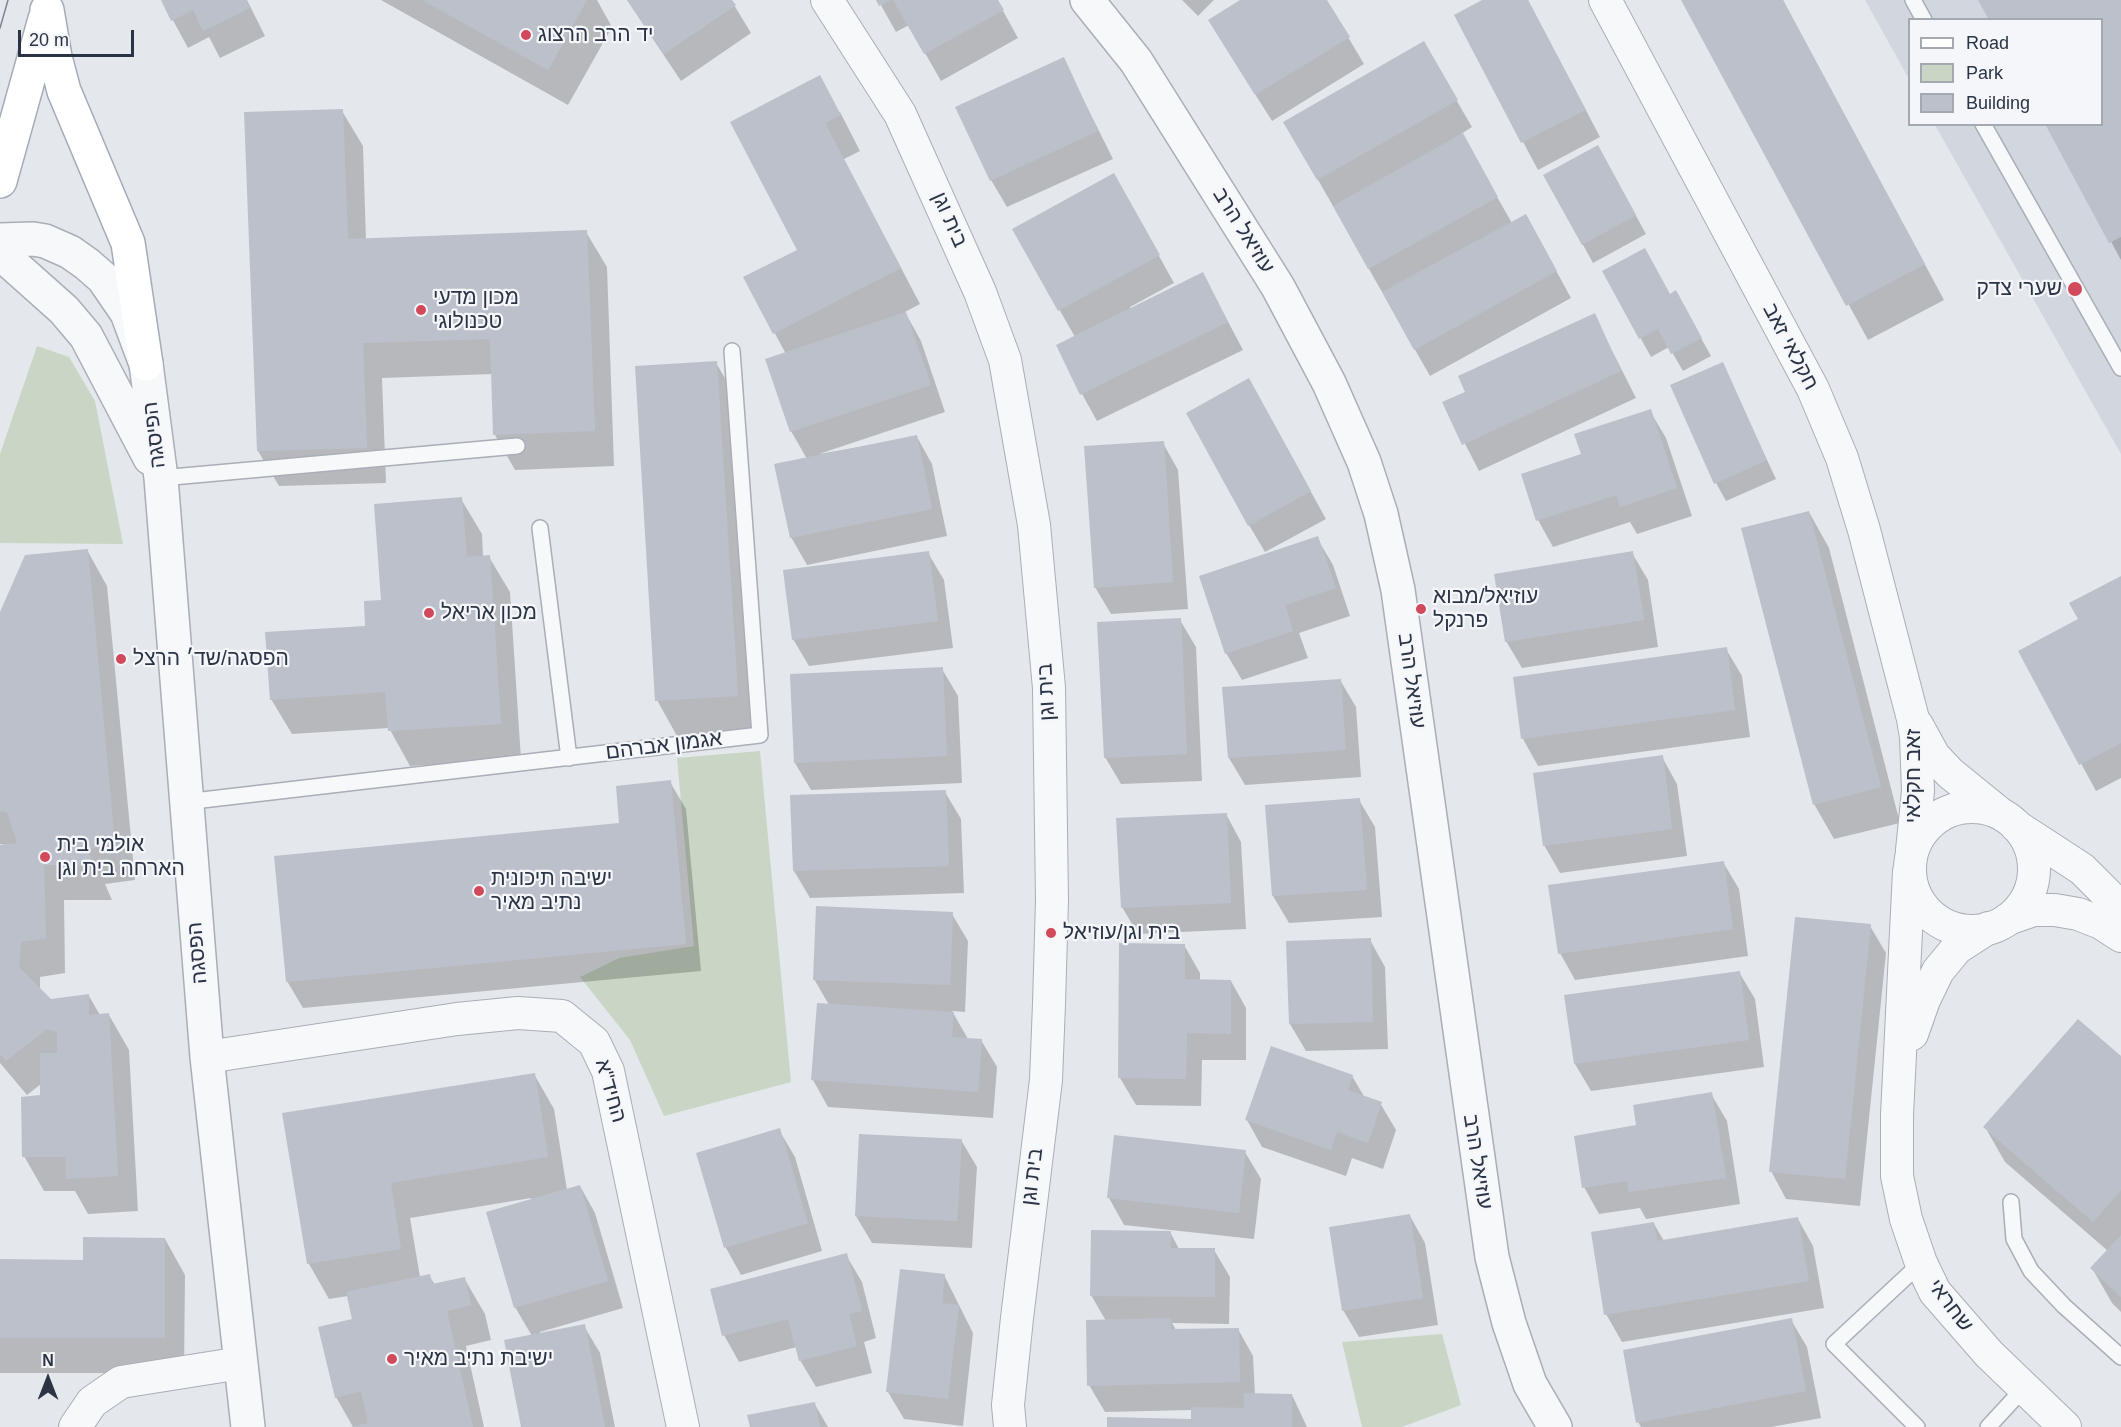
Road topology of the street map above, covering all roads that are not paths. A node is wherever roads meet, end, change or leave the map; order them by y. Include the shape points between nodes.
1 (827, 0) edge
2 (1087, 0) edge
3 (1605, 0) edge
4 (1912, 0) edge
5 (49, 5) edge
6 (1923, 18) edge
7 (1984, 126) edge
8 (2, 170) edge
9 (0, 240) edge
10 (0, 254) edge
11 (732, 351) dead end
12 (146, 364) junction
13 (2121, 368) edge
14 (517, 446) dead end
15 (161, 478) junction
16 (540, 528) dead end
17 (1913, 719) junction
18 (569, 758) junction
19 (185, 802) junction
20 (2008, 819) junction
21 (1911, 861) junction
22 (2121, 908) edge
23 (1998, 924) junction
24 (2121, 936) edge
25 (207, 1057) junction
26 (1897, 1114) junction
27 (2011, 1202) dead end
28 (1921, 1263) junction
29 (2121, 1356) edge
30 (241, 1363) junction
31 (2024, 1388) junction
32 (75, 1427) edge
33 (248, 1427) edge
34 (683, 1427) edge
35 (1010, 1427) edge
36 (1555, 1427) edge
37 (1917, 1427) edge
38 (1988, 1427) edge
39 (2065, 1427) edge

1 - 35 street, בית וגן via 900,114 980,292 1005,360 1034,525 1049,688 1052,900 1046,1080 1017,1317 1008,1405
2 - 36 street, עוזיאל הרב via 1136,61 1278,287 1329,383 1364,462 1381,514 1398,590 1492,1257 1530,1384
3 - 17 street, חקלאי זאב via 1813,389 1842,458
4 - 6 lane
5 - 8 main road
5 - 12 main road via 55,57 64,91 129,243
7 - 13 lane
9 - 12 street, הפיסגה via 45,242 87,264 103,278 127,313
10 - 15 street, הפיסגה via 64,310 86,336
11 - 18 lane, אגמון אברהם via 760,735
12 - 15 street, הפיסגה
14 - 15 lane
15 - 19 street, הפסגה
16 - 18 lane
17 - 20 street, זאב חקלאי via 1934,756 1950,773
17 - 21 street, זאב חקלאי via 1917,791
18 - 19 lane, אגמון אברהם
19 - 25 street, הפסגה
20 - 21 street via 1978,807 1945,812 1928,824
20 - 22 street via 2082,869
20 - 23 street via 2028,843 2032,884 2023,904
21 - 23 street via 1914,892 1925,910 1942,924 1966,931
21 - 26 street, שחראי
23 - 24 street, שחראי via 2034,910 2055,910 2094,920
23 - 26 street, שחראי via 1957,948 1938,971 1923,1000 1904,1068
25 - 30 street, הפסגה
25 - 34 street, החיד"א via 457,1019 518,1013 562,1016 594,1042 609,1071
26 - 28 street, שחראי via 1897,1176
27 - 29 lane via 2014,1239 2031,1271
28 - 31 street, שחראי via 1948,1308
28 - 37 lane via 1834,1344
30 - 32 street via 121,1382 92,1402
30 - 33 street, הפסגה
31 - 38 lane
31 - 39 street, שחראי

